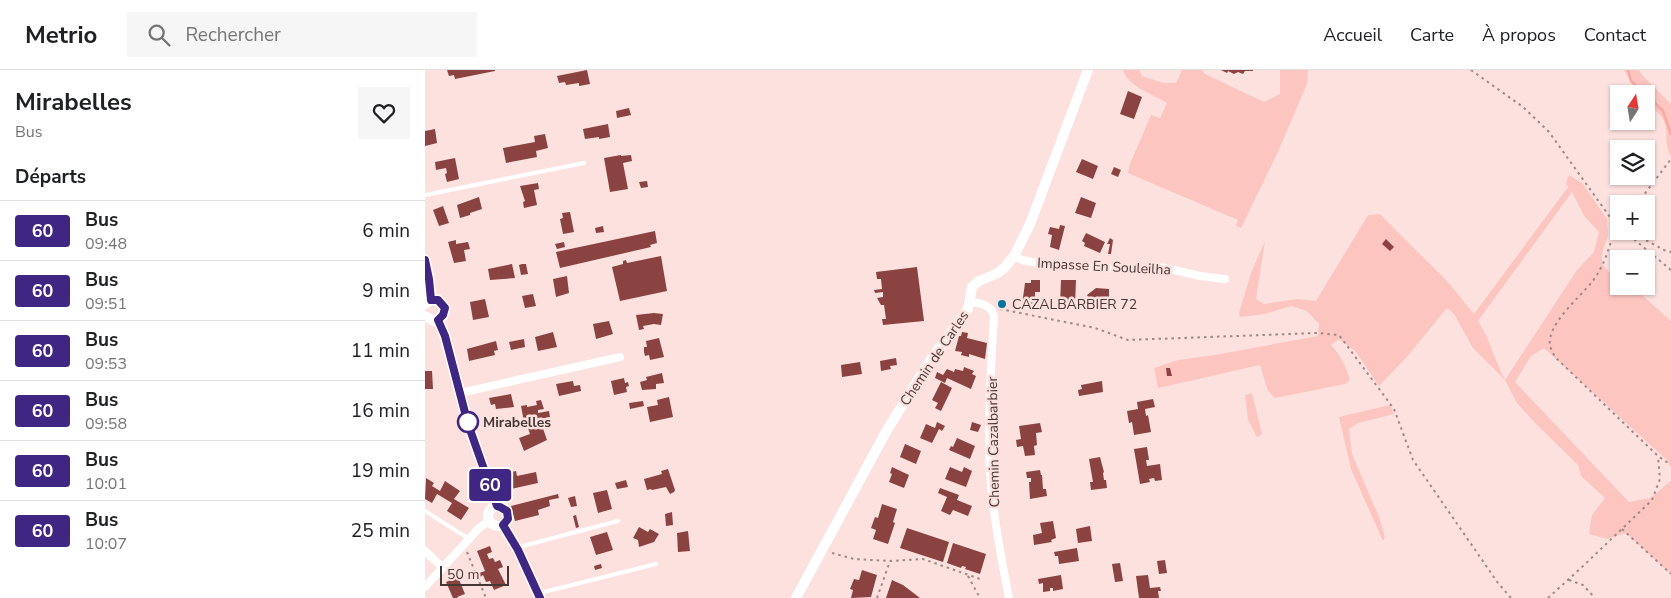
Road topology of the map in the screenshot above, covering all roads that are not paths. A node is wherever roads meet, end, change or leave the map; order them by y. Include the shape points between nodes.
1 (1088, 70) edge
2 (584, 163) dead end
3 (425, 194) edge
4 (1014, 256) junction
5 (425, 260) edge
6 (1225, 279) dead end
7 (428, 302) edge
8 (970, 302) junction
9 (425, 316) edge
10 (438, 320) junction
11 (620, 357) dead end
12 (460, 393) junction
13 (497, 506) junction
14 (425, 511) edge
15 (618, 520) dead end
16 (489, 521) junction
17 (503, 525) junction
18 (469, 539) junction
19 (517, 547) junction
20 (425, 551) edge
21 (656, 564) dead end
22 (443, 568) junction
23 (425, 587) edge
24 (539, 596) edge
25 (796, 598) edge
26 (1009, 598) edge

1 - 4 street, Chemin de Carles via 1030,224
2 - 3 lane
4 - 6 street, Impasse En Souleilha via 1032,262 1109,269 1161,267
4 - 8 street, Chemin de Carles via 998,273 974,284
5 - 7 street via 429,279
7 - 10 street via 438,300 443,305 445,312
8 - 25 street, Chemin de Carles via 887,430
8 - 26 street, Chemin Cazalbarbier via 987,305 993,310 994,317 990,472
9 - 10 street
10 - 12 street
11 - 12 street
12 - 13 street
13 - 16 street via 488,513
13 - 17 street via 507,511 508,519
14 - 18 lane
15 - 19 lane
16 - 17 street via 495,526
16 - 18 street
17 - 19 street
18 - 22 street
19 - 24 street
20 - 22 street
21 - 24 lane
22 - 23 street

